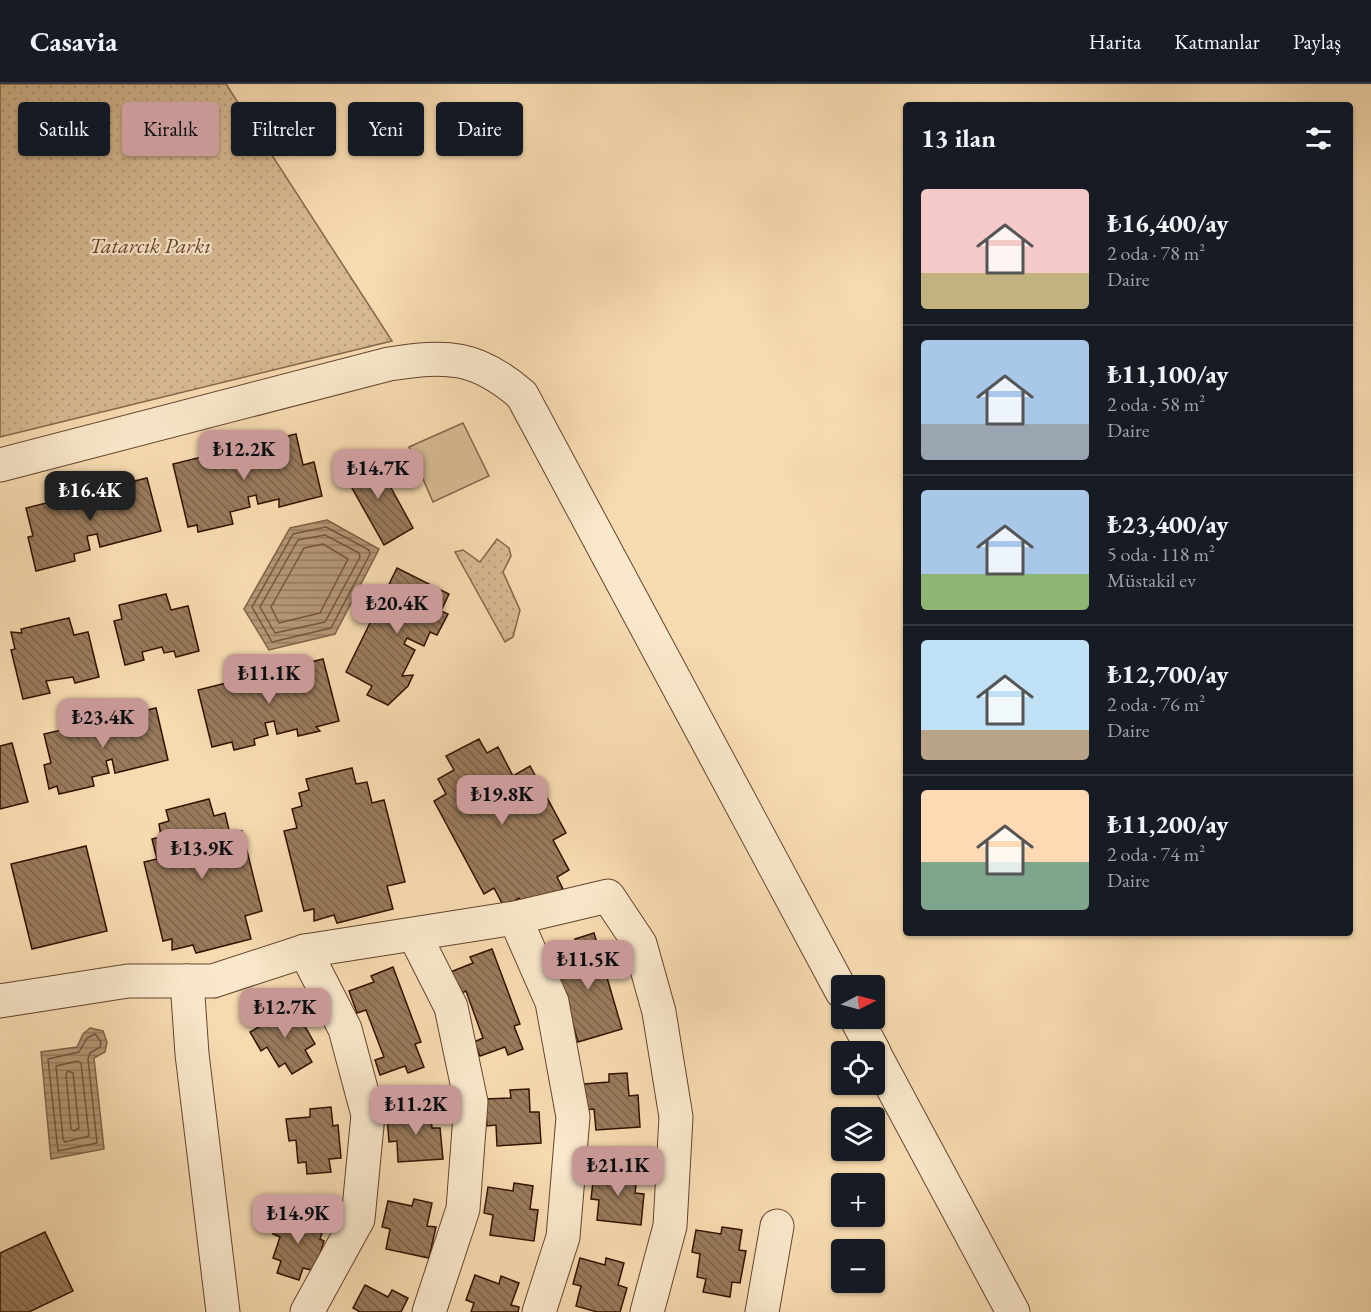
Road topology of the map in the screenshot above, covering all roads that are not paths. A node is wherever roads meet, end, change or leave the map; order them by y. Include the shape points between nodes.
1 (0, 465) edge
2 (515, 918) junction
3 (415, 936) junction
4 (305, 951) junction
5 (833, 975) edge
6 (187, 981) junction
7 (0, 1001) edge
8 (885, 1073) edge
9 (777, 1226) dead end
10 (223, 1312) edge
11 (307, 1312) edge
12 (429, 1312) edge
13 (539, 1312) edge
14 (647, 1312) edge
15 (762, 1312) edge
16 (1013, 1312) edge

1 - 5 street via 389,364 447,358 498,374 522,395
2 - 3 street
2 - 13 street via 552,1002 573,1117 563,1237
2 - 14 street via 608,897 640,944 659,1012 676,1117 670,1226
3 - 4 street
3 - 12 street via 451,1007 471,1102 463,1209
4 - 6 street via 213,981
4 - 11 street via 345,1029 368,1115 358,1219
6 - 7 street via 128,981
6 - 10 street
8 - 16 street
9 - 15 street

